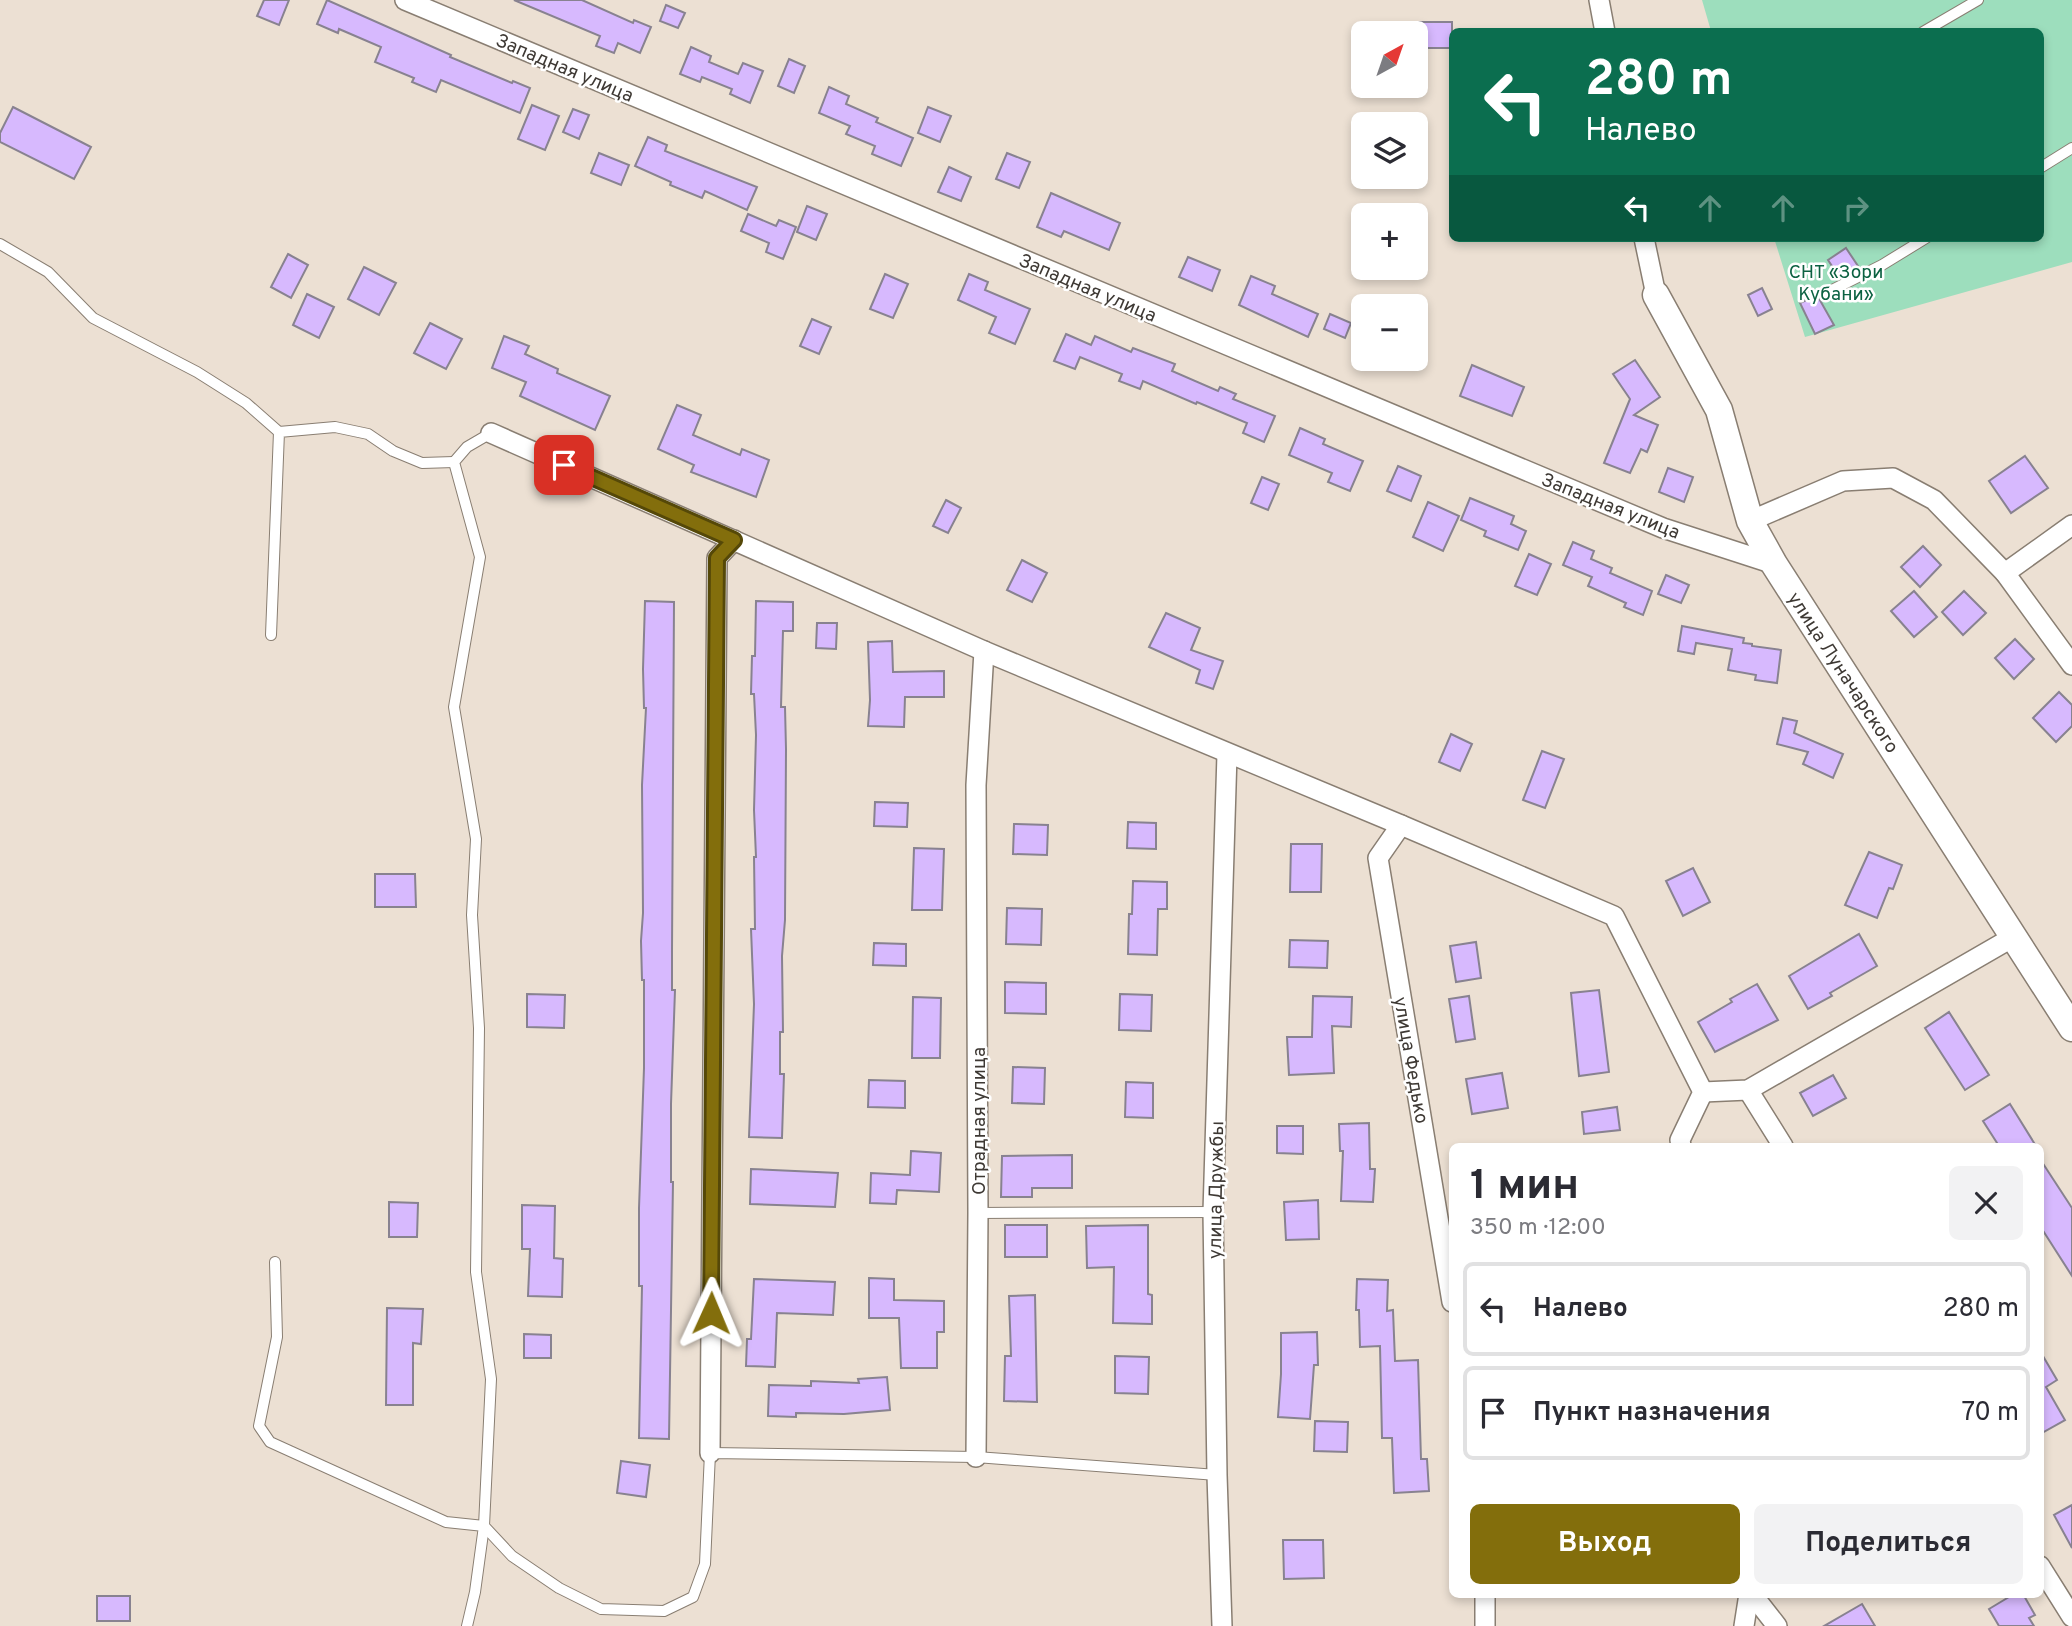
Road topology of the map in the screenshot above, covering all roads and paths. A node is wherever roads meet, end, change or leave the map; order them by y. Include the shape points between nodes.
1 (405, 0) edge
2 (1599, 0) edge
3 (1978, 0) edge
4 (1604, 28) edge
5 (1930, 28) edge
6 (2072, 148) edge
7 (2044, 165) edge
8 (1645, 242) edge
9 (1919, 242) edge
10 (0, 244) edge
11 (1824, 294) dead end
12 (1656, 295) joint
13 (279, 432) junction
14 (491, 433) joint
15 (454, 462) junction
16 (1750, 521) junction
17 (2072, 525) edge
18 (734, 540) junction
19 (1774, 564) junction
20 (2005, 573) junction
21 (271, 635) dead end
22 (984, 651) junction
23 (2072, 665) edge
24 (1227, 754) junction
25 (1401, 825) junction
26 (2015, 936) junction
27 (2072, 1028) edge
28 (1748, 1090) junction
29 (1703, 1092) junction
30 (1680, 1143) edge
31 (1781, 1143) edge
32 (1213, 1212) junction
33 (978, 1213) junction
34 (275, 1262) dead end
35 (1449, 1284) edge
36 (710, 1453) junction
37 (976, 1457) junction
38 (1217, 1475) junction
39 (484, 1526) junction
40 (2044, 1572) edge
41 (1485, 1598) edge
42 (1750, 1598) edge
43 (1754, 1598) edge
44 (2072, 1617) edge
45 (467, 1626) edge
46 (1222, 1626) edge
47 (1485, 1626) edge
48 (1744, 1626) edge
49 (1777, 1626) edge

1 - 19 street, Западная улица via 1663,528
2 - 4 street
3 - 5 lane
6 - 7 lane
8 - 12 street
9 - 11 lane
10 - 13 lane via 48,272 93,318 246,403
12 - 16 street, улица Луначарского via 1719,410
13 - 15 lane via 335,426 368,434 422,463
13 - 21 lane
14 - 15 lane via 467,447
14 - 18 street
15 - 39 lane via 480,557 454,707 476,839 472,915 479,1028 476,1272 491,1379
16 - 19 street, улица Луначарского
16 - 20 street via 1843,481 1893,478 1934,500
17 - 20 street
18 - 22 street
18 - 36 street via 717,558
19 - 26 street, улица Луначарского
20 - 23 street
22 - 24 street
22 - 33 street, Отрадная улица via 976,785
24 - 25 street
24 - 32 street, улица Дружбы
25 - 29 street via 1614,916
25 - 35 street, улица Федько via 1378,858
26 - 27 street, улица Луначарского
26 - 28 street
28 - 29 street
28 - 31 street
29 - 30 street
32 - 33 lane
32 - 38 street, улица Дружбы
33 - 37 street, Отрадная улица
34 - 39 lane via 277,1337 259,1426 270,1442 446,1522
36 - 37 lane
36 - 39 lane via 705,1564 693,1597 664,1611 601,1609 512,1556
37 - 38 lane
38 - 46 street, улица Дружбы
39 - 45 lane
40 - 44 street
41 - 47 street
42 - 48 street
43 - 49 street

